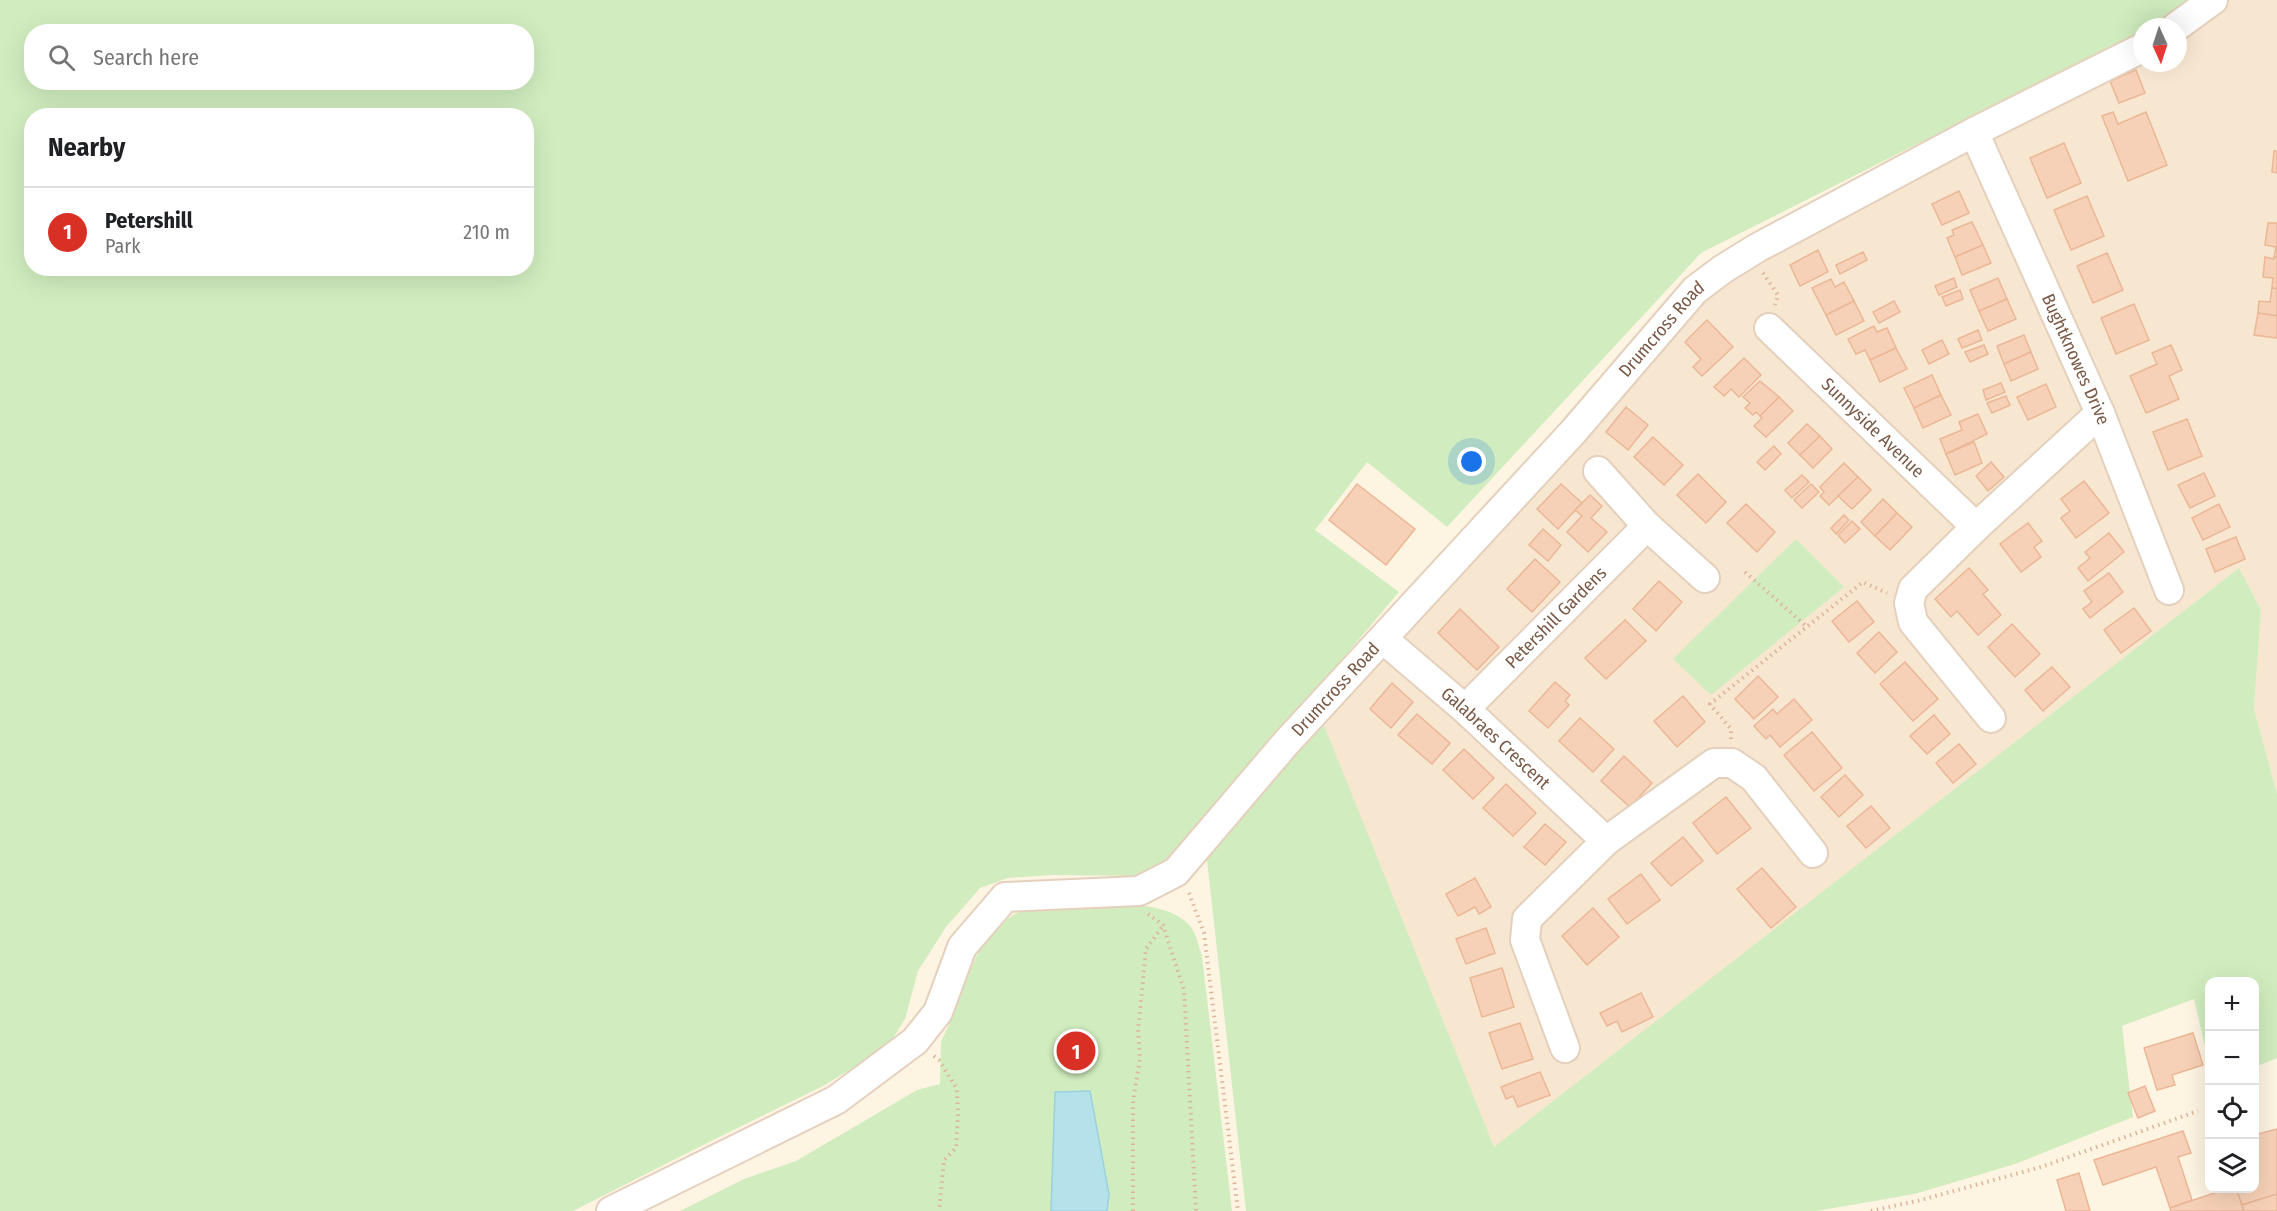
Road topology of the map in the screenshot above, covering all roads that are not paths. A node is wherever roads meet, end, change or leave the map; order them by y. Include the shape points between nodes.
1 (2213, 0) edge
2 (2187, 19) edge
3 (2133, 52) edge
4 (1974, 132) junction
5 (1769, 328) road end
6 (2100, 413) junction
7 (1598, 471) dead end
8 (1647, 526) junction
9 (1976, 527) junction
10 (1705, 578) dead end
11 (2169, 590) dead end
12 (1383, 639) junction
13 (1465, 709) junction
14 (1991, 718) dead end
15 (1606, 841) junction
16 (1813, 853) dead end
17 (1565, 1048) dead end
18 (611, 1211) edge

1 - 2 street
3 - 4 street, Drumcross Road
4 - 6 street, Bughtknowes Drive
4 - 12 street, Drumcross Road via 1748,253 1695,290 1573,432
5 - 9 street, Sunnyside Avenue
6 - 9 street
6 - 11 street, Bughtknowes Drive
7 - 8 street
8 - 10 street
8 - 13 street, Petershill Gardens
9 - 14 street via 1913,589 1909,603 1913,622
12 - 13 street, Galabraes Crescent
12 - 18 street, Drumcross Road via 1286,743 1176,872 1139,891 1005,897 962,947 938,1012 915,1041 836,1100
13 - 15 street, Galabraes Crescent
15 - 16 street via 1714,763 1732,764 1754,777
15 - 17 street via 1527,919 1525,940

